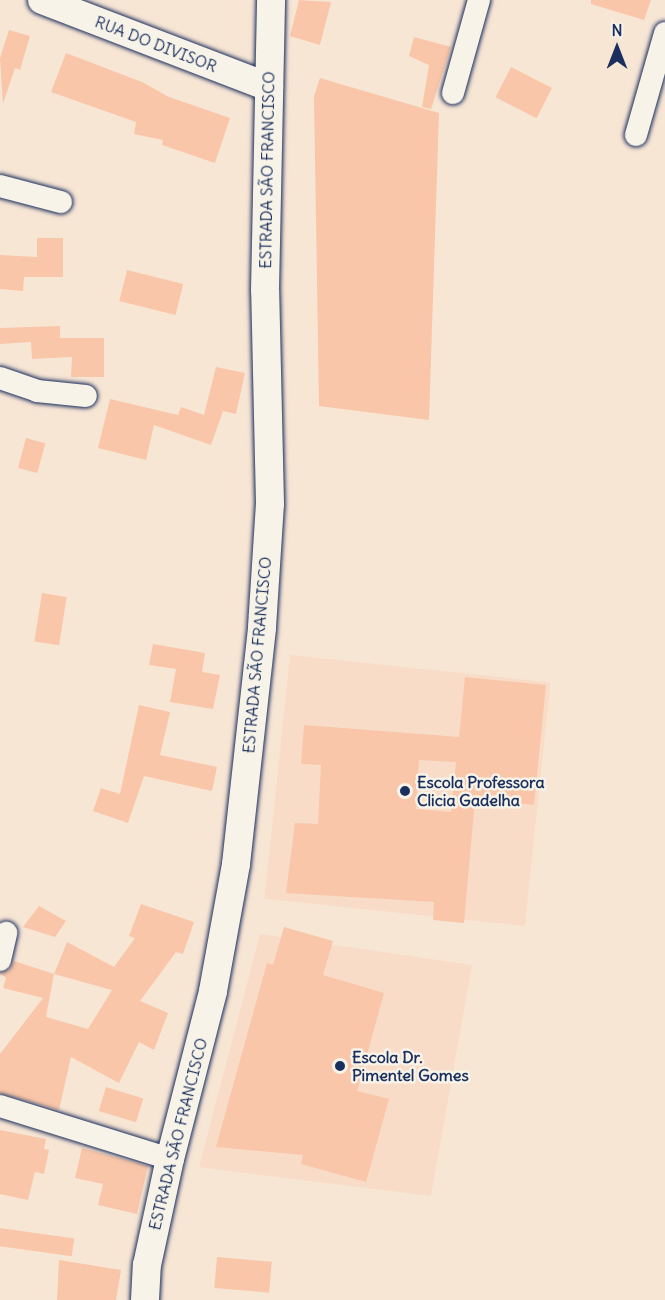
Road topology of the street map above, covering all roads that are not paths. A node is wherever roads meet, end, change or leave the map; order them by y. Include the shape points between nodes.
1 (42, 0) edge
2 (271, 0) edge
3 (479, 0) edge
4 (665, 33) edge
5 (269, 87) junction
6 (453, 93) dead end
7 (636, 135) dead end
8 (0, 186) edge
9 (61, 201) dead end
10 (0, 378) edge
11 (86, 396) dead end
12 (6, 933) dead end
13 (0, 960) edge
14 (0, 1106) edge
15 (170, 1159) junction
16 (145, 1300) edge

1 - 5 street, RUA DO DIVISOR
2 - 5 street, ESTRADA SÃO FRANCISCO
3 - 6 street
4 - 7 street
5 - 15 street, ESTRADA SÃO FRANCISCO via 265,290 270,504 262,627 236,864 213,991
8 - 9 street
10 - 11 street via 36,391
12 - 13 street
14 - 15 street
15 - 16 street, ESTRADA SÃO FRANCISCO via 147,1265

